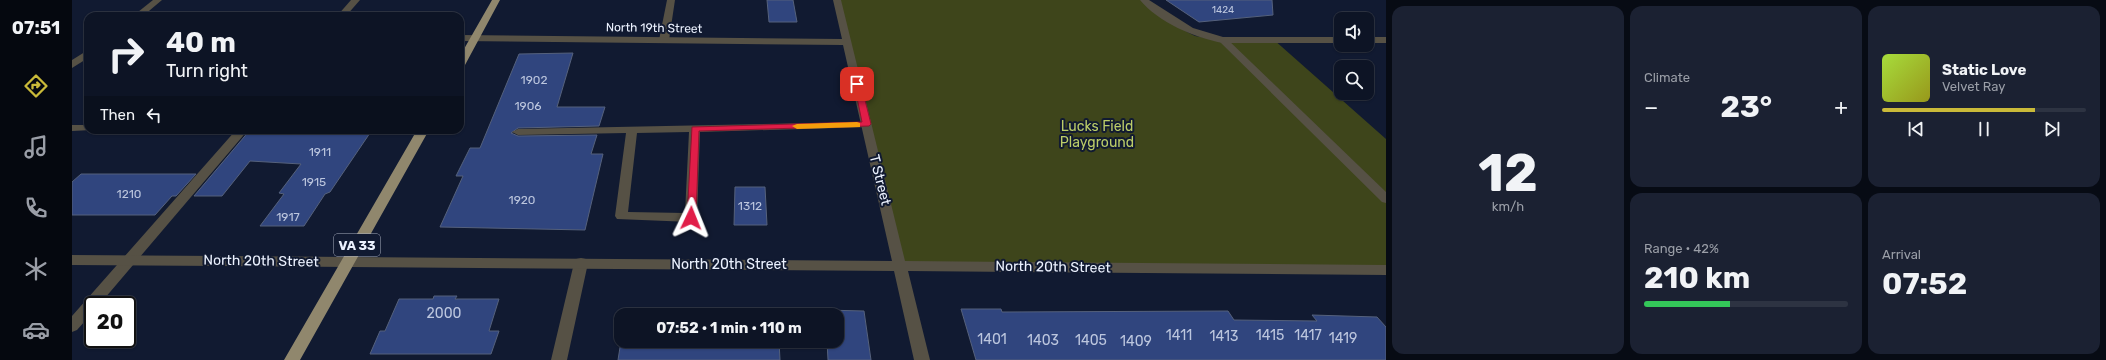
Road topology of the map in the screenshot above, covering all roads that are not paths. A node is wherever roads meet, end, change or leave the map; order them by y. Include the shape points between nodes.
1 (158, 0) edge
2 (356, 0) edge
3 (496, 0) edge
4 (671, 0) edge
5 (837, 0) edge
6 (1144, 0) edge
7 (142, 12) edge
8 (346, 12) edge
9 (464, 38) edge
10 (476, 38) junction
11 (664, 40) junction
12 (1222, 40) junction
13 (1334, 40) edge
14 (1374, 40) edge
15 (1386, 40) edge
16 (847, 42) junction
17 (84, 56) edge
18 (464, 58) edge
19 (72, 65) edge
20 (866, 124) junction
21 (72, 128) edge
22 (84, 128) edge
23 (695, 128) junction
24 (632, 130) junction
25 (518, 132) dead end
26 (239, 134) edge
27 (421, 134) edge
28 (1386, 199) edge
29 (72, 260) edge
30 (130, 260) junction
31 (347, 262) junction
32 (581, 263) junction
33 (900, 266) junction
34 (1386, 270) edge
35 (72, 326) edge
36 (292, 360) edge
37 (559, 360) edge
38 (922, 360) edge

1 - 7 street
2 - 8 street
3 - 10 main road
4 - 11 street
5 - 16 street, T Street
6 - 12 street via 1184,29 1204,37
9 - 10 street, North 19th Street
10 - 11 street, North 19th Street
10 - 18 main road
11 - 16 street, North 19th Street
12 - 13 street
12 - 28 street
14 - 15 street
16 - 20 street, T Street
17 - 19 street
20 - 23 street
20 - 33 street, T Street
21 - 22 street
23 - 24 street
23 - 24 street via 691,218 621,216
24 - 25 street
26 - 30 street
27 - 31 main road, VA 33
29 - 30 street, North 20th Street
30 - 31 street, North 20th Street
30 - 35 street
31 - 32 street, North 20th Street
31 - 36 main road, VA 33
32 - 33 street, North 20th Street
32 - 37 street
33 - 34 street, North 20th Street
33 - 38 street, T Street

